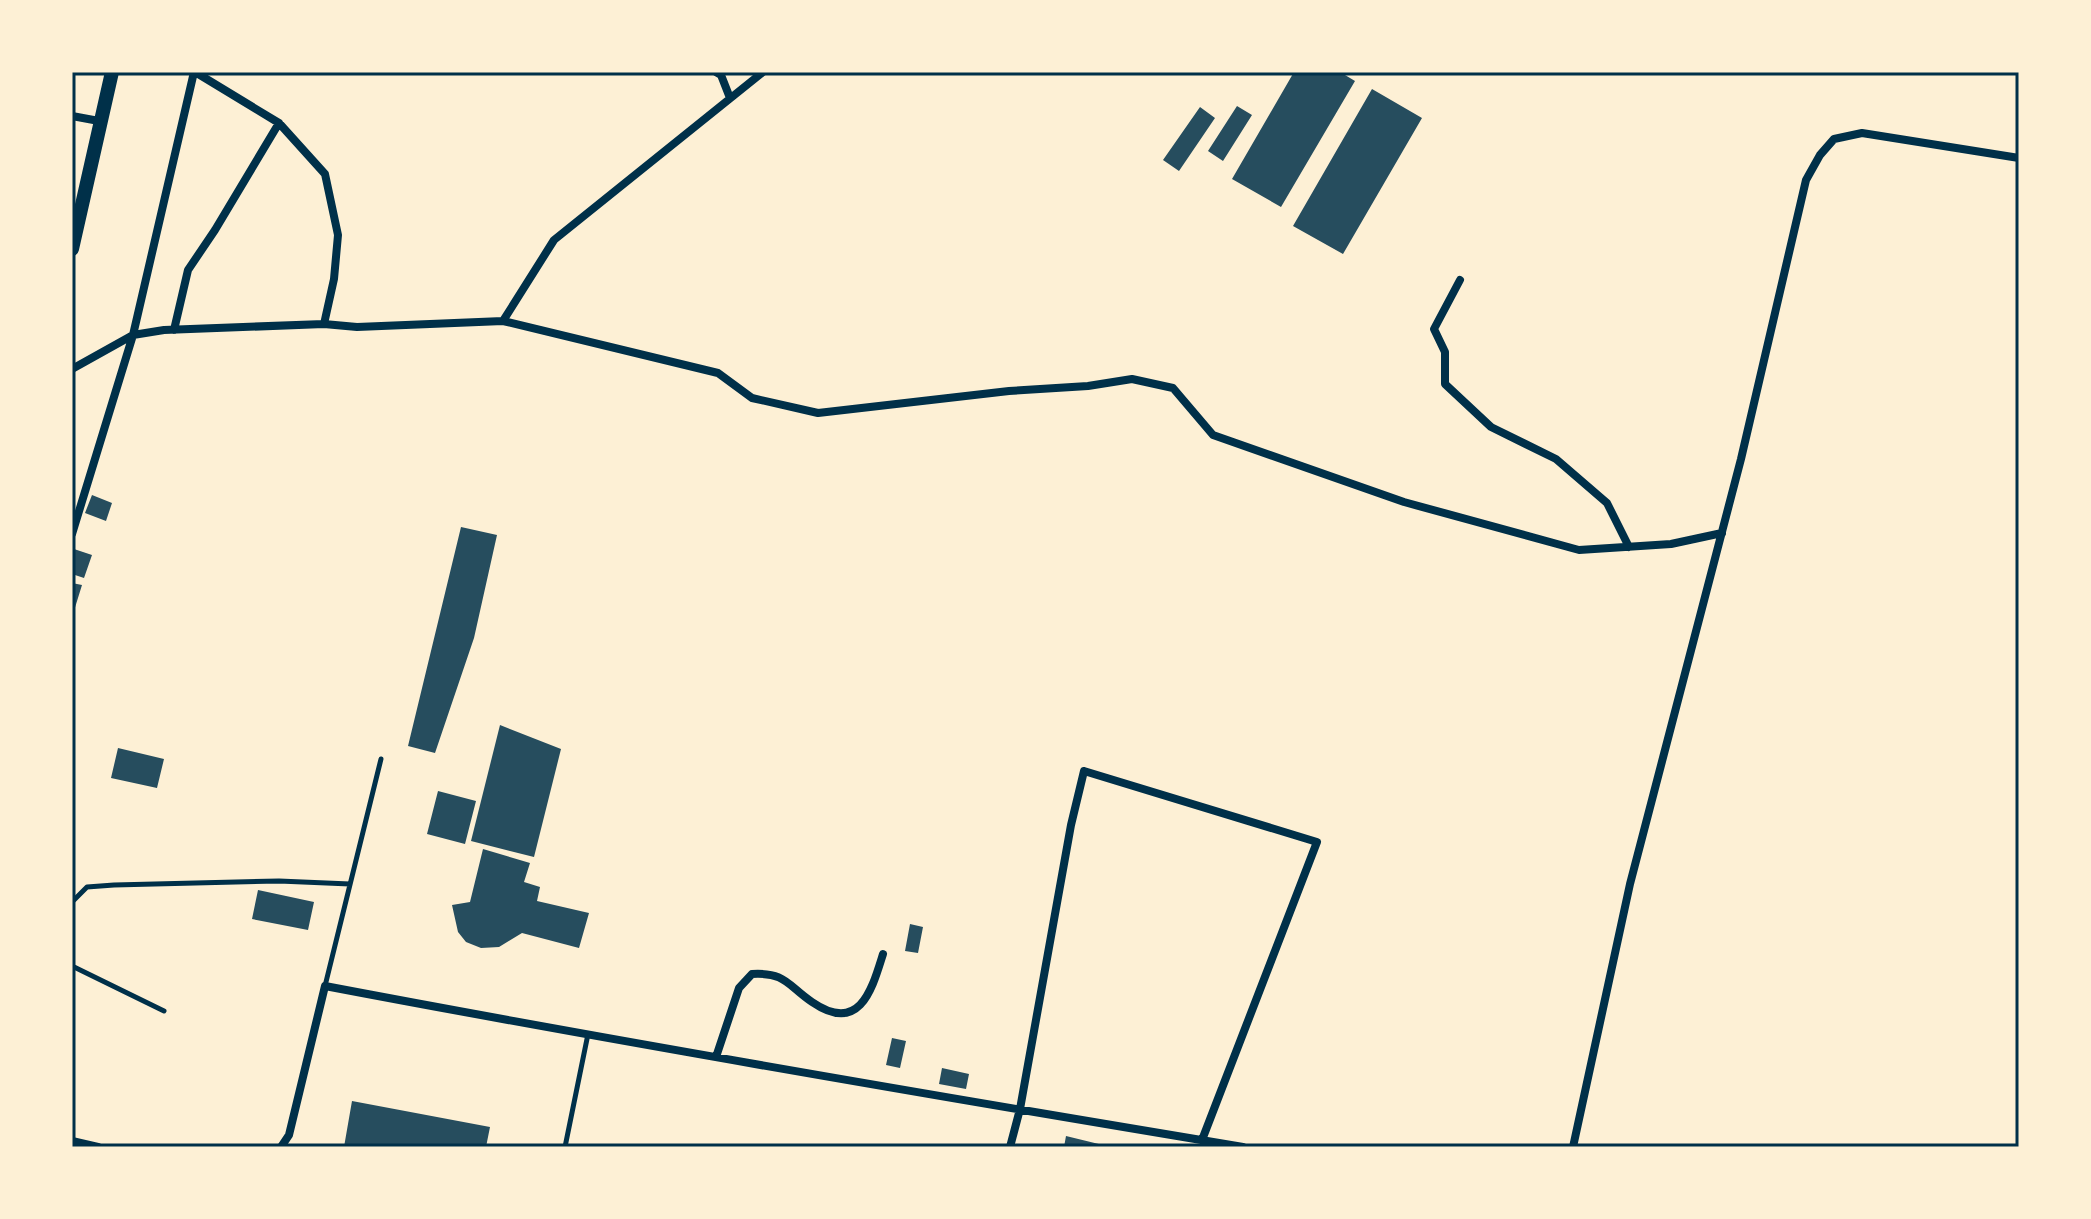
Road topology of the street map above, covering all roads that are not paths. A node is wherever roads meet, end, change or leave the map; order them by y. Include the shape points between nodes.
1 (112, 72) edge
2 (195, 72) edge
3 (716, 72) edge
4 (763, 72) edge
5 (730, 98) junction
6 (72, 116) edge
7 (99, 121) junction
8 (279, 123) junction
9 (2019, 158) edge
10 (73, 244) edge
11 (1460, 280) dead end
12 (503, 321) junction
13 (324, 324) junction
14 (174, 330) junction
15 (133, 335) junction
16 (72, 369) edge
17 (1722, 533) junction
18 (72, 534) edge
19 (1629, 547) junction
20 (381, 759) dead end
21 (350, 884) junction
22 (72, 902) edge
23 (883, 954) dead end
24 (72, 966) edge
25 (325, 986) junction
26 (164, 1011) dead end
27 (588, 1033) junction
28 (716, 1057) junction
29 (1020, 1109) junction
30 (1202, 1140) junction
31 (72, 1141) edge
32 (98, 1147) edge
33 (281, 1147) edge
34 (565, 1147) edge
35 (1010, 1147) edge
36 (1243, 1147) edge
37 (1573, 1147) edge

1 - 7 street
2 - 8 street
2 - 15 street
3 - 5 street
4 - 5 street
5 - 12 street via 554,240
6 - 7 street
7 - 10 street
8 - 13 street via 325,174 338,235
8 - 14 street via 188,270
9 - 17 street via 1862,133 1834,139 1820,155 1806,180
11 - 19 street via 1434,329 1445,352 1445,384 1491,427 1556,459 1607,503
12 - 13 street
12 - 19 street via 718,373 752,398 818,413 1132,379 1173,388 1213,435 1404,502 1579,550
13 - 14 street
14 - 15 street
15 - 16 street
15 - 18 street
17 - 19 street
17 - 37 street via 1630,884
20 - 21 lane
21 - 22 lane via 114,885 87,887
21 - 25 lane
23 - 28 street via 873,988 864,1004 851,1011 812,1002 785,979 752,974 739,988
24 - 26 lane
25 - 27 street
25 - 33 street via 289,1135
27 - 28 street
27 - 34 lane
28 - 29 street
29 - 30 street
29 - 30 street via 1084,771 1317,842
29 - 35 street
30 - 36 street
31 - 32 street

